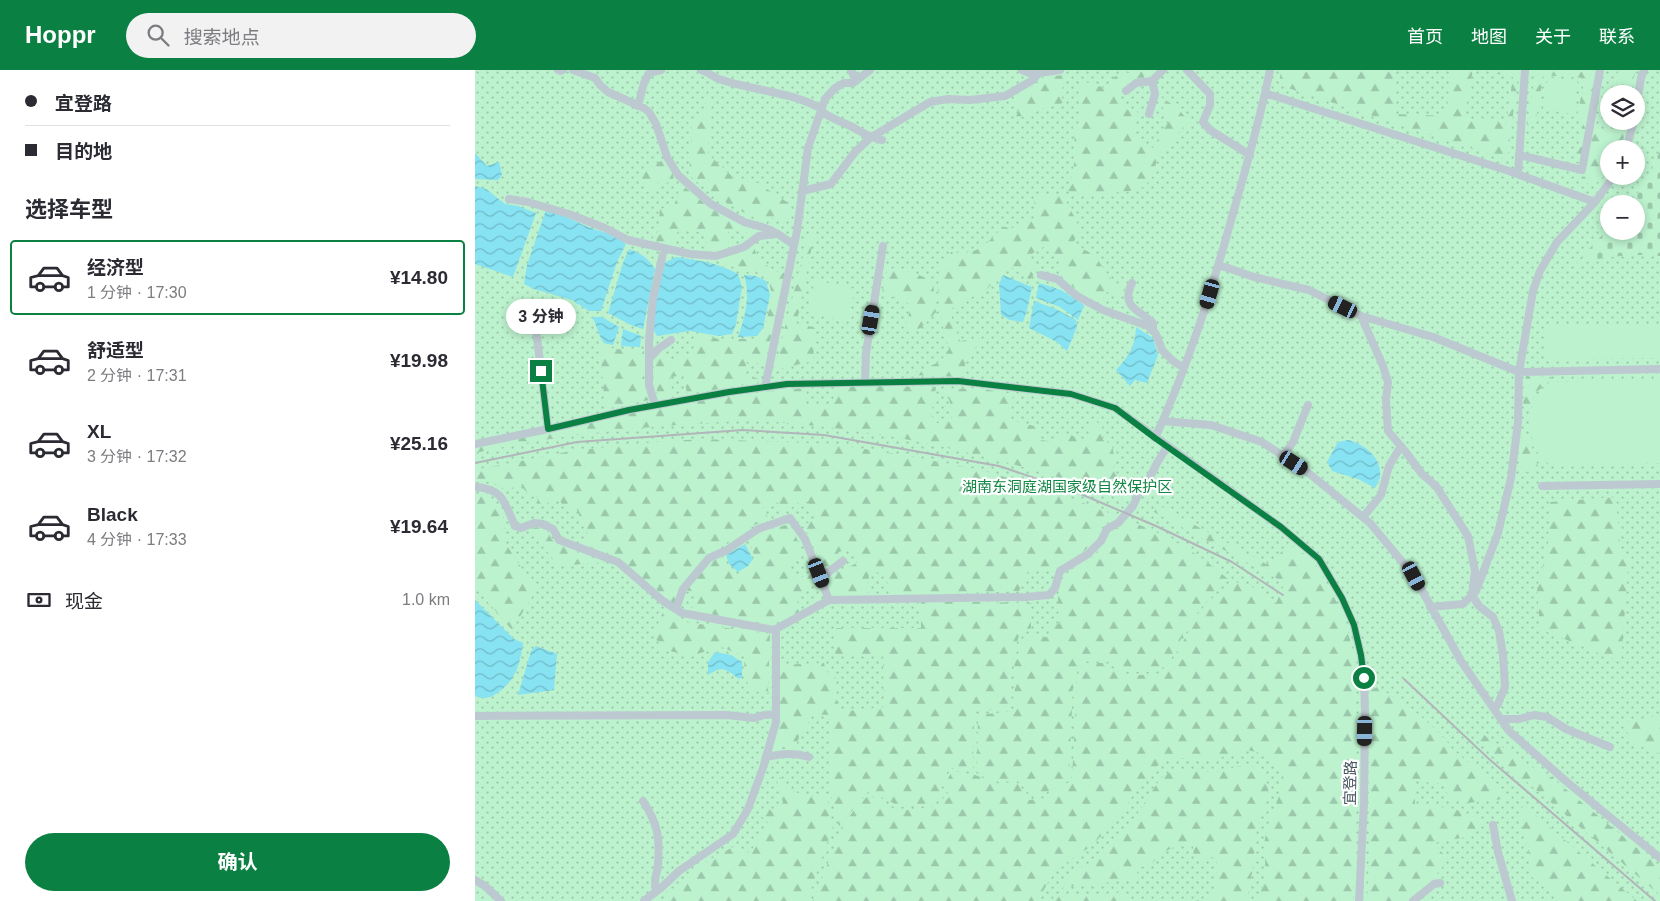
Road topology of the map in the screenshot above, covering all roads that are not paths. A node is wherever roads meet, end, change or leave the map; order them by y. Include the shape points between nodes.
1 (558, 70) edge
2 (563, 70) edge
3 (573, 70) edge
4 (661, 70) edge
5 (701, 70) edge
6 (851, 70) edge
7 (870, 70) edge
8 (1022, 70) edge
9 (1060, 70) edge
10 (1163, 70) edge
11 (1187, 70) edge
12 (1270, 70) edge
13 (1525, 70) edge
14 (1600, 70) edge
15 (1644, 70) edge
16 (1038, 74) junction
17 (856, 81) junction
18 (1152, 81) junction
19 (1640, 85) edge
20 (1127, 91) dead end
21 (1265, 93) junction
22 (639, 106) junction
23 (821, 110) junction
24 (1149, 114) dead end
25 (871, 138) junction
26 (882, 140) dead end
27 (1250, 155) junction
28 (1519, 155) junction
29 (1518, 174) junction
30 (1607, 185) edge
31 (802, 191) junction
32 (509, 199) dead end
33 (1595, 202) junction
34 (778, 234) junction
35 (794, 245) junction
36 (883, 246) dead end
37 (664, 248) junction
38 (1219, 266) junction
39 (1041, 275) dead end
40 (1132, 283) dead end
41 (534, 313) dead end
42 (1361, 316) junction
43 (1153, 331) junction
44 (671, 340) dead end
45 (649, 359) junction
46 (1184, 368) junction
47 (1660, 369) edge
48 (1519, 372) junction
49 (865, 382) junction
50 (765, 387) junction
51 (655, 405) junction
52 (1308, 405) dead end
53 (1163, 421) junction
54 (548, 429) junction
55 (1155, 438) junction
56 (475, 444) edge
57 (1401, 446) junction
58 (1167, 447) junction
59 (1283, 456) junction
60 (1660, 484) edge
61 (1543, 486) dead end
62 (475, 487) edge
63 (1363, 517) junction
64 (843, 562) dead end
65 (819, 573) junction
66 (1472, 595) junction
67 (829, 600) junction
68 (1430, 607) junction
69 (676, 609) junction
70 (776, 629) junction
71 (1494, 709) junction
72 (776, 714) junction
73 (475, 716) edge
74 (1505, 719) dead end
75 (1610, 747) dead end
76 (766, 757) junction
77 (809, 757) dead end
78 (643, 801) dead end
79 (1493, 825) dead end
80 (1660, 858) edge
81 (475, 880) edge
82 (1439, 883) dead end
83 (657, 891) junction
84 (501, 901) edge
85 (644, 901) edge
86 (1359, 901) edge
87 (1413, 901) edge
88 (1512, 901) edge

1 - 2 street
3 - 22 street via 595,78 608,92
4 - 22 street via 649,73
5 - 23 street via 718,79 810,102
6 - 17 street
7 - 17 street
8 - 16 street
9 - 16 street
10 - 18 street
11 - 27 street via 1210,94 1210,105 1203,122 1210,130
12 - 21 street
13 - 28 street
14 - 28 street via 1582,170
15 - 19 street
16 - 25 street via 1005,96 930,102
17 - 23 street via 835,88 825,99
18 - 20 street via 1135,83
18 - 24 street via 1155,94
21 - 27 street
21 - 29 street
22 - 34 street via 649,112 656,124 667,156 678,175 711,204 744,222
23 - 25 street
23 - 31 street via 808,148
25 - 26 street
25 - 31 street via 855,152 831,184
27 - 38 street
28 - 29 street
29 - 33 street
30 - 33 street
31 - 35 street
32 - 37 street via 569,214 628,240
33 - 48 street via 1557,242 1540,271 1533,291
34 - 35 street
34 - 37 street via 759,236 744,247 716,256
35 - 50 street
36 - 49 street via 865,353
37 - 45 street via 653,298
38 - 42 street via 1309,290
38 - 46 street
39 - 43 street via 1057,279 1077,296 1103,310 1148,326
40 - 43 street via 1129,301 1134,310 1153,323
41 - 54 street
42 - 48 street via 1433,336
42 - 57 street via 1388,382 1387,430
43 - 46 street via 1162,350
44 - 45 street
45 - 51 street via 649,385
46 - 53 street
47 - 48 street
48 - 66 street via 1518,423 1511,478 1498,533
49 - 50 street, 宜登路
49 - 55 street, 宜登路 via 958,381 1071,394 1115,408
50 - 51 street, 宜登路
51 - 54 street, 宜登路
52 - 59 street via 1293,442
53 - 55 street
53 - 59 street via 1211,426 1262,442
54 - 56 street, 宜登路
55 - 58 street, 宜登路
57 - 63 street via 1389,466 1381,495
57 - 66 street via 1422,474 1436,486 1468,536 1475,571
58 - 67 street via 1133,506 1118,523 1107,528 1101,541 1088,554 1060,571 1055,588 1049,595
58 - 86 street, 宜登路 via 1281,527 1319,559 1350,614 1361,655 1365,713
59 - 63 street
60 - 61 street
62 - 69 street via 496,491 515,526 543,524 553,529 559,540 618,562
63 - 68 street via 1414,576
64 - 65 street via 826,574
65 - 67 street
65 - 69 street via 805,539 790,518 758,529 709,558 683,589
66 - 68 street via 1463,604
66 - 71 street via 1479,606 1493,617 1499,631 1505,687
67 - 70 street
68 - 71 street
69 - 70 street via 683,613
70 - 72 street
71 - 80 street via 1509,731
72 - 73 street via 754,718
72 - 76 street
74 - 75 street via 1534,715 1547,717 1566,729
76 - 77 street via 783,753
76 - 83 street via 748,809 733,834 679,871
78 - 83 street via 657,826 659,850 654,880
79 - 88 street
81 - 84 street
82 - 87 street
83 - 85 street

